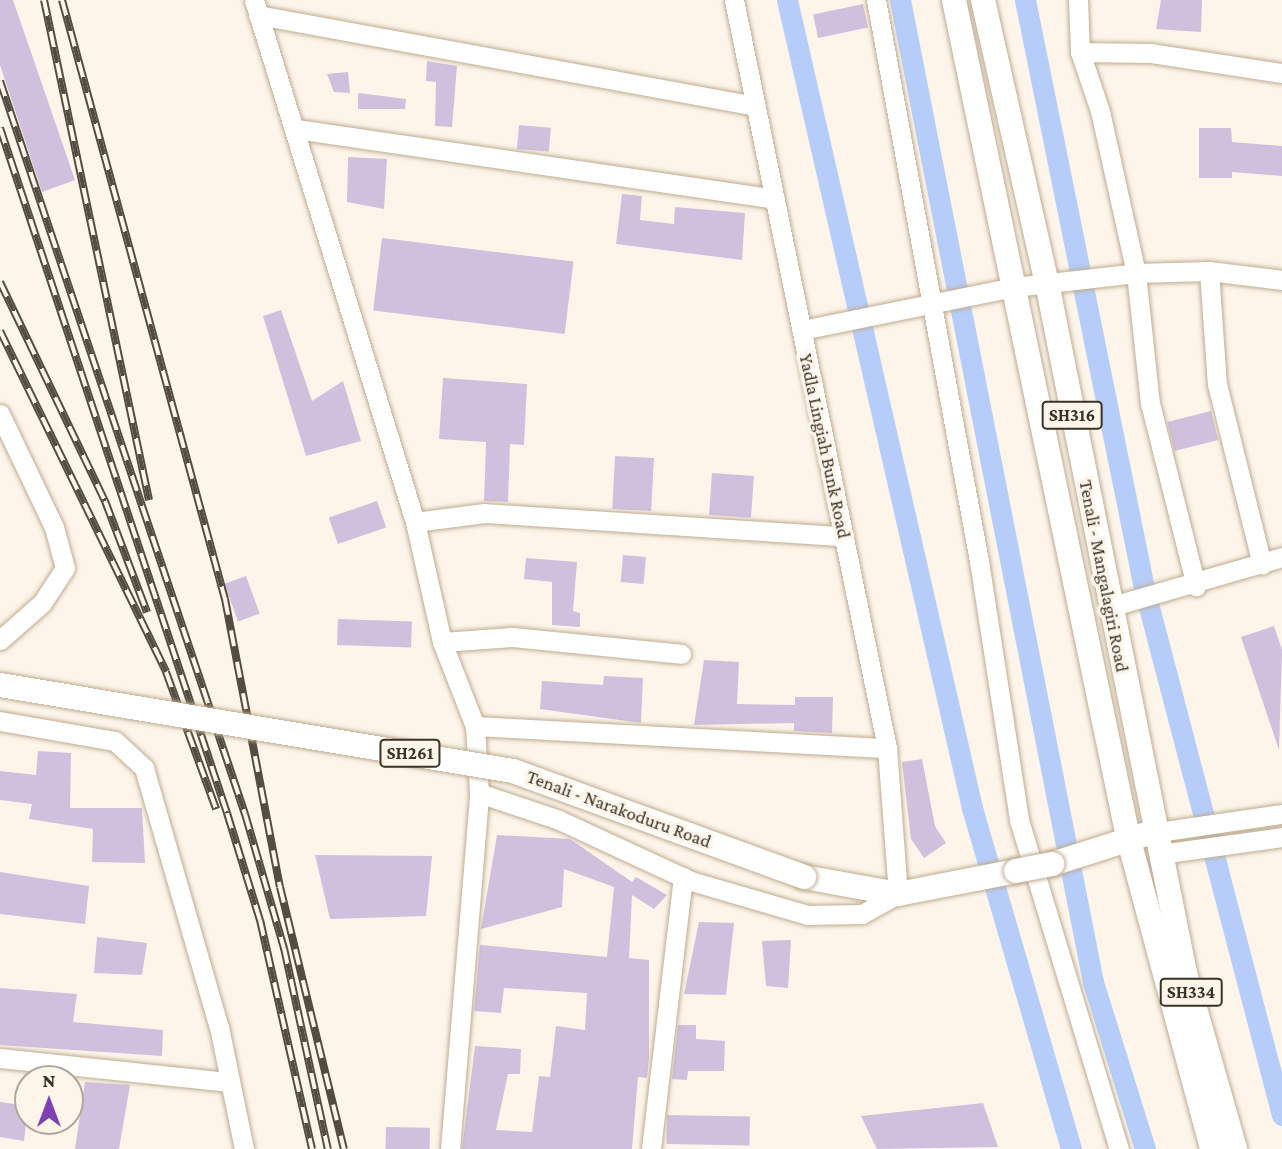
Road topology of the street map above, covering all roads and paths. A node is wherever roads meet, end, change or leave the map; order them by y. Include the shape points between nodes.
1 (734, 0) edge
2 (876, 0) edge
3 (954, 0) edge
4 (983, 0) edge
5 (1078, 0) edge
6 (256, 7) edge
7 (1080, 52) junction
8 (1282, 73) edge
9 (756, 106) junction
10 (296, 129) junction
11 (775, 200) junction
12 (1209, 271) junction
13 (1126, 274) junction
14 (1282, 280) edge
15 (1056, 282) junction
16 (1003, 289) junction
17 (941, 302) junction
18 (802, 330) junction
19 (0, 414) edge
20 (415, 522) junction
21 (844, 536) junction
22 (1282, 557) edge
23 (1262, 564) junction
24 (1190, 587) junction
25 (1121, 605) junction
26 (0, 640) edge
27 (442, 642) junction
28 (681, 654) dead end
29 (0, 685) edge
30 (0, 722) edge
31 (475, 726) junction
32 (887, 748) junction
33 (480, 793) junction
34 (1282, 814) edge
35 (1282, 837) edge
36 (1169, 842) junction
37 (1123, 849) junction
38 (683, 877) junction
39 (898, 894) junction
40 (1190, 1031) junction
41 (0, 1058) edge
42 (230, 1082) junction
43 (244, 1149) edge
44 (450, 1149) edge
45 (651, 1149) edge
46 (1119, 1149) edge
47 (1212, 1149) edge
48 (1235, 1149) edge

1 - 9 street, Yadla Lingiah Bunk Road
2 - 17 street
3 - 16 main road, Tenali - Mangalagiri Road / SH316
4 - 15 main road, Tenali - Mangalagiri Road / SH316
5 - 7 street
6 - 9 street
6 - 10 street
7 - 8 street via 1151,53
7 - 13 street via 1100,111
9 - 11 street, Yadla Lingiah Bunk Road
10 - 11 street
10 - 20 street
11 - 18 street, Yadla Lingiah Bunk Road
12 - 13 street
12 - 14 street
12 - 23 street via 1209,330 1222,407
13 - 15 street
13 - 24 street
15 - 16 street
15 - 25 main road, Tenali - Mangalagiri Road / SH316
16 - 17 street
16 - 37 main road, Tenali - Mangalagiri Road / SH316
17 - 18 street
17 - 46 street via 1019,820
18 - 21 street, Yadla Lingiah Bunk Road
19 - 26 street via 64,558 62,577 26,621
20 - 21 street via 484,513
20 - 27 street
21 - 32 street, Yadla Lingiah Bunk Road
22 - 23 street
23 - 24 street
24 - 25 street
25 - 36 main road, Tenali - Mangalagiri Road / SH316
27 - 28 street via 512,637
27 - 31 street
29 - 39 main road, Tenali - Narakoduru Road / SH261, bridge via 513,771 804,877
30 - 42 street via 115,741 144,768
31 - 32 street
31 - 33 street
32 - 39 street, Yadla Lingiah Bunk Road
33 - 38 street via 559,820
33 - 44 street
34 - 36 street
35 - 36 street via 1249,844
36 - 37 main road, Tenali - Narakoduru Road
36 - 40 main road, Tenali - Mangalagiri Road / SH334
37 - 39 main road, Tenali - Narakoduru Road / SH261, bridge
37 - 40 main road, SH334
38 - 39 street via 807,915 862,914
38 - 45 street
40 - 47 main road, SH334
40 - 48 main road, Tenali - Mangalagiri Road / SH334
41 - 42 street
42 - 43 street

